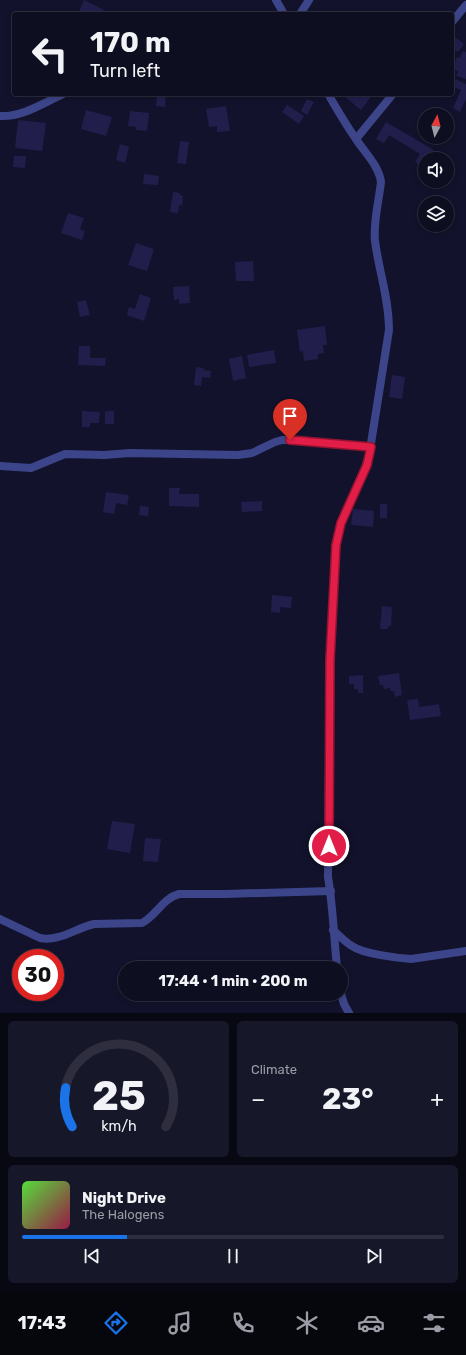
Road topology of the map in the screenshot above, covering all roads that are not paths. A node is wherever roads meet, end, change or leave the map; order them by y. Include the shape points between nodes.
1 (276, 0) edge
2 (309, 0) edge
3 (466, 5) edge
4 (283, 12) edge
5 (301, 12) edge
6 (454, 20) edge
7 (59, 96) edge
8 (329, 96) edge
9 (390, 96) edge
10 (0, 116) edge
11 (356, 139) junction
12 (371, 447) junction
13 (0, 466) edge
14 (331, 891) junction
15 (0, 919) edge
16 (333, 930) junction
17 (466, 950) edge
18 (336, 961) edge
19 (343, 1001) edge
20 (349, 1013) edge

1 - 4 street
2 - 5 street
3 - 6 street
7 - 10 street via 13,116
8 - 11 street
9 - 11 street
11 - 12 street via 378,170 381,182 375,240 389,317
12 - 13 street via 282,440 252,453 238,455 65,454 31,468
12 - 14 street via 367,465 341,523 336,545 330,660 328,877
14 - 15 street via 173,895 142,923 94,924 47,940
14 - 16 street
16 - 17 street via 353,947 402,958
16 - 18 street
19 - 20 street

